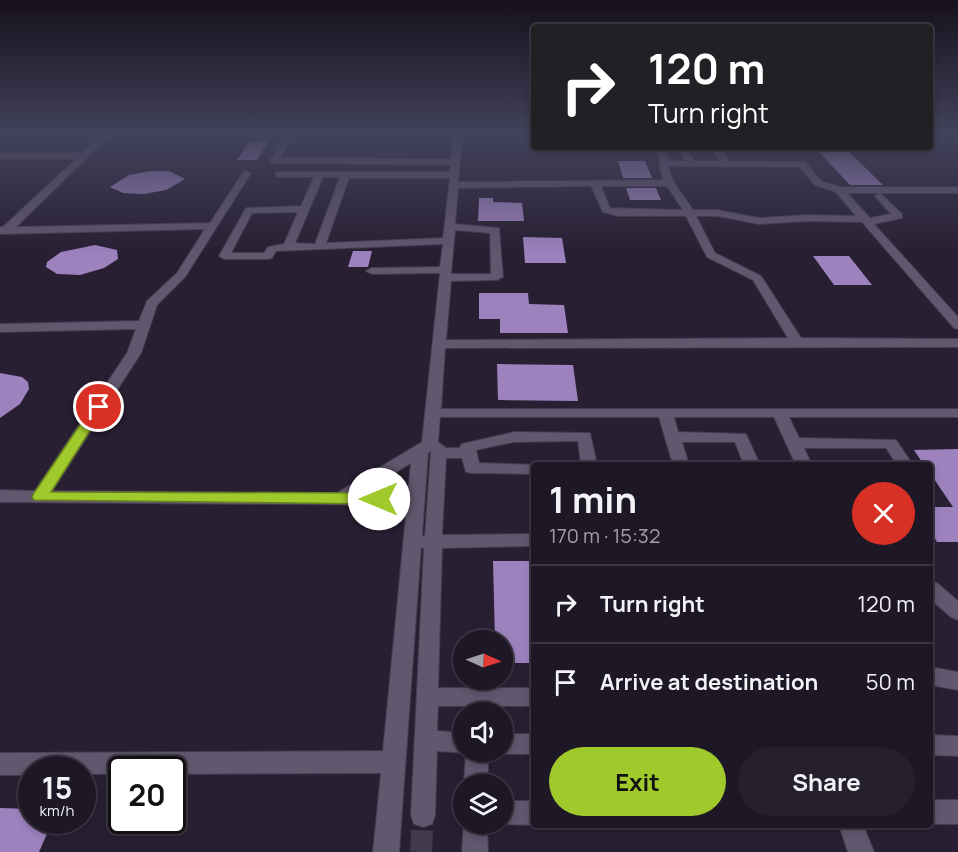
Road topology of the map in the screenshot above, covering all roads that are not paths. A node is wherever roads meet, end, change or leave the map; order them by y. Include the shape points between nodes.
1 (320, 174) edge
2 (455, 174) edge
3 (63, 175) edge
4 (246, 175) edge
5 (339, 175) edge
6 (345, 175) junction
7 (371, 175) edge
8 (466, 175) edge
9 (667, 175) edge
10 (811, 175) edge
11 (669, 183) junction
12 (595, 184) junction
13 (839, 190) junction
14 (958, 190) edge
15 (880, 196) dead end
16 (304, 209) junction
17 (689, 212) junction
18 (866, 220) junction
19 (212, 226) junction
20 (450, 227) junction
21 (2, 232) edge
22 (449, 241) junction
23 (288, 246) junction
24 (320, 247) junction
25 (372, 271) dead end
26 (446, 274) junction
27 (142, 325) junction
28 (958, 325) edge
29 (0, 328) edge
30 (797, 342) junction
31 (958, 343) edge
32 (440, 344) junction
33 (433, 413) junction
34 (678, 413) junction
35 (779, 413) junction
36 (958, 413) edge
37 (672, 437) junction
38 (793, 443) junction
39 (430, 449) junction
40 (468, 453) junction
41 (589, 462) edge
42 (680, 462) edge
43 (751, 462) edge
44 (802, 462) edge
45 (903, 462) edge
46 (531, 469) edge
47 (0, 496) edge
48 (39, 497) junction
49 (341, 498) junction
50 (416, 499) junction
51 (531, 540) edge
52 (433, 542) junction
53 (412, 543) junction
54 (933, 591) edge
55 (958, 612) edge
56 (933, 677) edge
57 (958, 681) edge
58 (427, 697) junction
59 (531, 698) edge
60 (426, 740) junction
61 (453, 742) edge
62 (513, 744) edge
63 (531, 744) edge
64 (933, 745) edge
65 (958, 746) edge
66 (393, 762) junction
67 (0, 764) edge
68 (933, 812) edge
69 (958, 812) edge
70 (513, 813) edge
71 (531, 813) edge
72 (423, 815) tunnel mouth
73 (852, 828) edge
74 (475, 834) edge
75 (386, 852) edge
76 (475, 852) edge
77 (861, 852) edge

1 - 16 lane
2 - 20 lane
3 - 21 lane
4 - 19 lane
5 - 6 lane
6 - 7 lane
6 - 24 lane
8 - 12 lane
9 - 11 lane
10 - 13 lane via 818,183
11 - 12 lane
11 - 17 lane
12 - 17 lane via 606,210
13 - 14 lane
13 - 18 lane
15 - 18 lane via 898,216
16 - 23 lane
16 - 23 lane via 249,210 224,256 268,256 272,249
17 - 18 lane via 759,221
17 - 30 lane via 711,255 757,278
18 - 28 lane
19 - 21 lane
19 - 27 lane via 181,275 151,304
20 - 22 lane
20 - 26 lane via 495,230 496,277
22 - 24 lane
22 - 26 lane
23 - 24 lane
25 - 26 lane
26 - 32 lane
27 - 29 lane
27 - 48 lane via 134,353
30 - 31 lane
30 - 32 lane
32 - 33 lane
33 - 34 lane
33 - 39 lane
34 - 35 lane
34 - 37 lane
35 - 36 lane
35 - 38 lane
37 - 42 lane
37 - 43 lane via 741,437
38 - 44 lane
38 - 45 lane via 891,443
39 - 40 lane
39 - 49 lane
39 - 50 lane
39 - 52 lane
40 - 41 lane via 467,447 514,437 585,436
40 - 46 lane via 472,468
47 - 48 lane
48 - 49 lane
49 - 50 lane
50 - 53 lane
51 - 52 lane
52 - 53 lane
52 - 58 lane
53 - 66 lane
54 - 55 lane
56 - 57 lane
58 - 59 lane
58 - 60 lane
60 - 61 lane
60 - 72 lane
62 - 63 lane
64 - 65 lane
66 - 67 lane
66 - 75 lane
68 - 69 lane
70 - 71 lane
73 - 77 lane
74 - 76 lane

